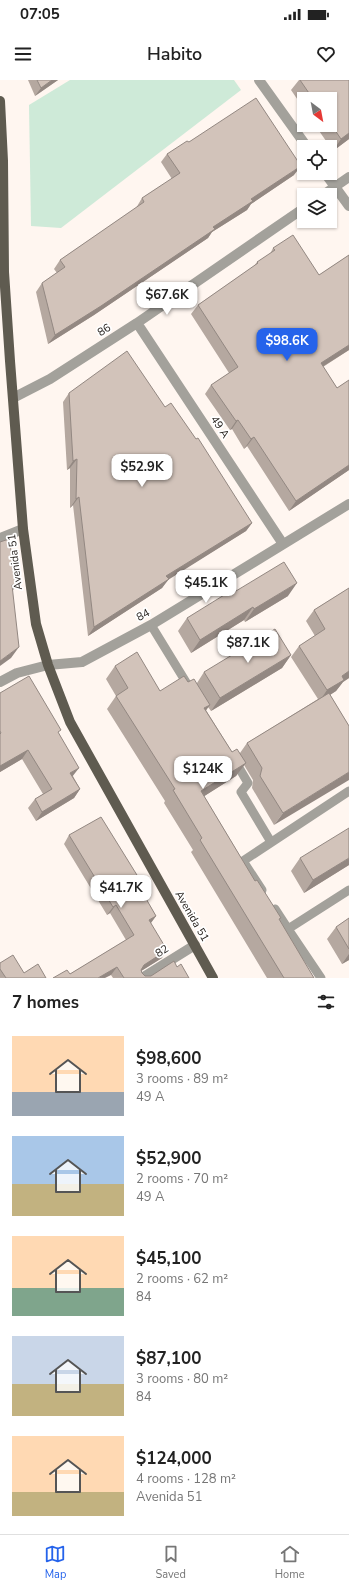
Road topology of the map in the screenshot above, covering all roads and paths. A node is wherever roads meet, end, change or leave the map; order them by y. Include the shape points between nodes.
1 (259, 80) edge
2 (0, 101) edge
3 (302, 140) edge
4 (349, 177) edge
5 (330, 180) edge
6 (335, 187) junction
7 (349, 206) edge
8 (297, 213) edge
9 (2, 272) edge
10 (137, 323) junction
11 (13, 398) junction
12 (349, 504) edge
13 (23, 529) junction
14 (0, 538) edge
15 (283, 544) junction
16 (151, 625) junction
17 (48, 665) junction
18 (0, 682) edge
19 (196, 697) edge
20 (228, 750) edge
21 (349, 791) edge
22 (271, 842) junction
23 (349, 890) edge
24 (288, 929) junction
25 (195, 945) junction
26 (142, 978) edge
27 (213, 978) edge
28 (321, 978) edge

1 - 3 street
2 - 9 main road, Avenida 51 via 3,161
4 - 6 street
5 - 6 street
6 - 7 street
8 - 10 street, 86
9 - 11 main road, Avenida 51
10 - 11 street, 86 via 50,379
10 - 15 street, 49 A
11 - 13 main road, Avenida 51
12 - 15 street, 84
13 - 14 street
13 - 17 main road, Avenida 51 via 36,624
15 - 16 street, 84
16 - 17 street, 84 via 82,662
16 - 19 lane
17 - 18 street, 84 via 17,672
17 - 25 main road, Avenida 51 via 70,722
20 - 22 lane via 248,783 241,792
21 - 22 lane
22 - 24 lane via 242,861
23 - 24 lane
24 - 28 lane
25 - 26 street, 82
25 - 27 main road, Avenida 51

